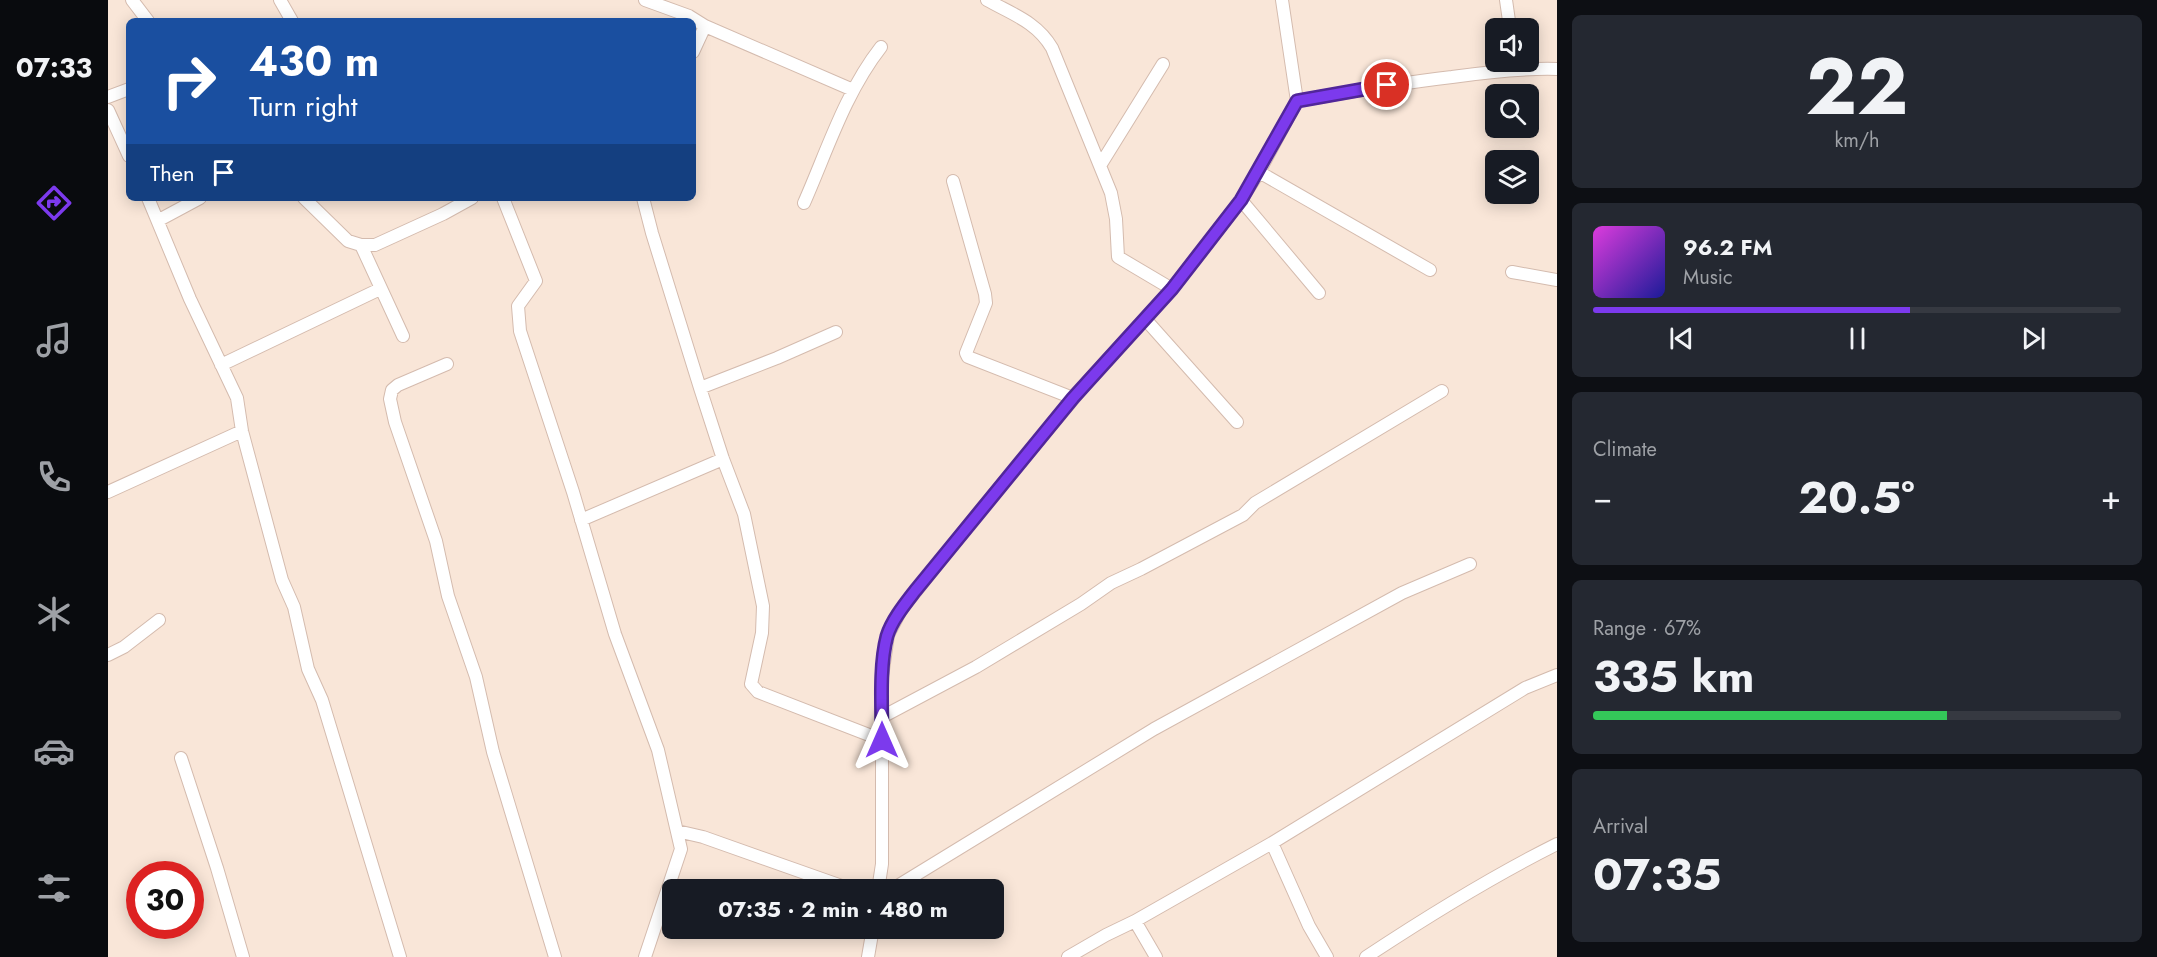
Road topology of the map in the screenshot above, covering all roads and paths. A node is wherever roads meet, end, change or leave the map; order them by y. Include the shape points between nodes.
1 (132, 0) edge
2 (280, 0) edge
3 (645, 0) edge
4 (987, 0) edge
5 (1282, 0) edge
6 (1506, 0) edge
7 (146, 18) edge
8 (290, 18) edge
9 (692, 18) edge
10 (1509, 18) edge
11 (696, 20) edge
12 (705, 26) junction
13 (696, 46) edge
14 (881, 47) dead end
15 (1163, 64) dead end
16 (1539, 67) edge
17 (1557, 69) edge
18 (1485, 70) edge
19 (126, 90) edge
20 (853, 90) junction
21 (108, 98) edge
22 (1297, 101) junction
23 (108, 110) edge
24 (126, 149) edge
25 (1101, 164) junction
26 (1258, 172) junction
27 (952, 181) dead end
28 (1241, 200) junction
29 (150, 201) edge
30 (194, 201) edge
31 (307, 201) edge
32 (466, 201) edge
33 (506, 201) edge
34 (644, 201) edge
35 (804, 203) dead end
36 (159, 220) junction
37 (360, 245) junction
38 (1430, 270) dead end
39 (1512, 272) dead end
40 (1557, 280) edge
41 (380, 289) junction
42 (1172, 289) junction
43 (1318, 292) dead end
44 (1146, 320) junction
45 (836, 332) dead end
46 (403, 336) dead end
47 (447, 364) dead end
48 (221, 365) junction
49 (700, 388) junction
50 (1442, 391) dead end
51 (1073, 398) junction
52 (1237, 422) dead end
53 (242, 431) junction
54 (723, 459) junction
55 (108, 492) edge
56 (581, 520) junction
57 (1470, 564) dead end
58 (159, 620) dead end
59 (108, 655) edge
60 (1557, 675) edge
61 (882, 717) junction
62 (882, 740) junction
63 (182, 758) dead end
64 (677, 831) junction
65 (1272, 843) junction
66 (1557, 844) edge
67 (822, 879) edge
68 (880, 879) edge
69 (909, 879) edge
70 (1135, 921) junction
71 (871, 939) edge
72 (243, 957) edge
73 (400, 957) edge
74 (555, 957) edge
75 (645, 957) edge
76 (868, 957) edge
77 (1068, 957) edge
78 (1156, 957) edge
79 (1327, 957) edge
80 (1366, 957) edge

1 - 7 street
2 - 8 street
3 - 9 street
4 - 25 street via 1044,34
5 - 22 street
6 - 10 street
11 - 12 street
12 - 13 street
12 - 20 street
14 - 20 street
15 - 25 street
16 - 17 street
18 - 22 street
19 - 21 street
20 - 35 street
22 - 26 street
23 - 24 street
25 - 42 street via 1116,219 1118,257
26 - 28 street
26 - 38 street
27 - 51 street via 986,303 966,353 968,357
28 - 42 street
28 - 43 street
29 - 36 street
30 - 36 street
31 - 37 street via 348,241
32 - 37 street via 375,245
33 - 56 street via 536,282 518,306 520,331
34 - 49 street
36 - 48 street
37 - 41 street
39 - 40 street
41 - 46 street
41 - 48 street
42 - 44 street
44 - 51 street
44 - 52 street
45 - 49 street
47 - 74 street via 398,385 390,399 436,541 448,596 476,677 493,752
48 - 53 street via 237,398
49 - 54 street
50 - 61 street via 1255,503 1243,515 1111,583 976,667
51 - 61 street via 901,610 888,635
53 - 55 street
53 - 73 street via 282,580 294,607 308,669 322,700
54 - 56 street
54 - 62 street via 744,514 763,606 753,689
56 - 64 street via 615,634 658,750
57 - 69 street via 1402,593 1154,729
58 - 59 street
60 - 65 street via 1525,688
61 - 62 street
62 - 68 street
63 - 72 street
64 - 67 street
64 - 75 street via 679,859
65 - 70 street
65 - 79 street
66 - 80 street via 1435,912
70 - 77 street
70 - 78 street
71 - 76 street

